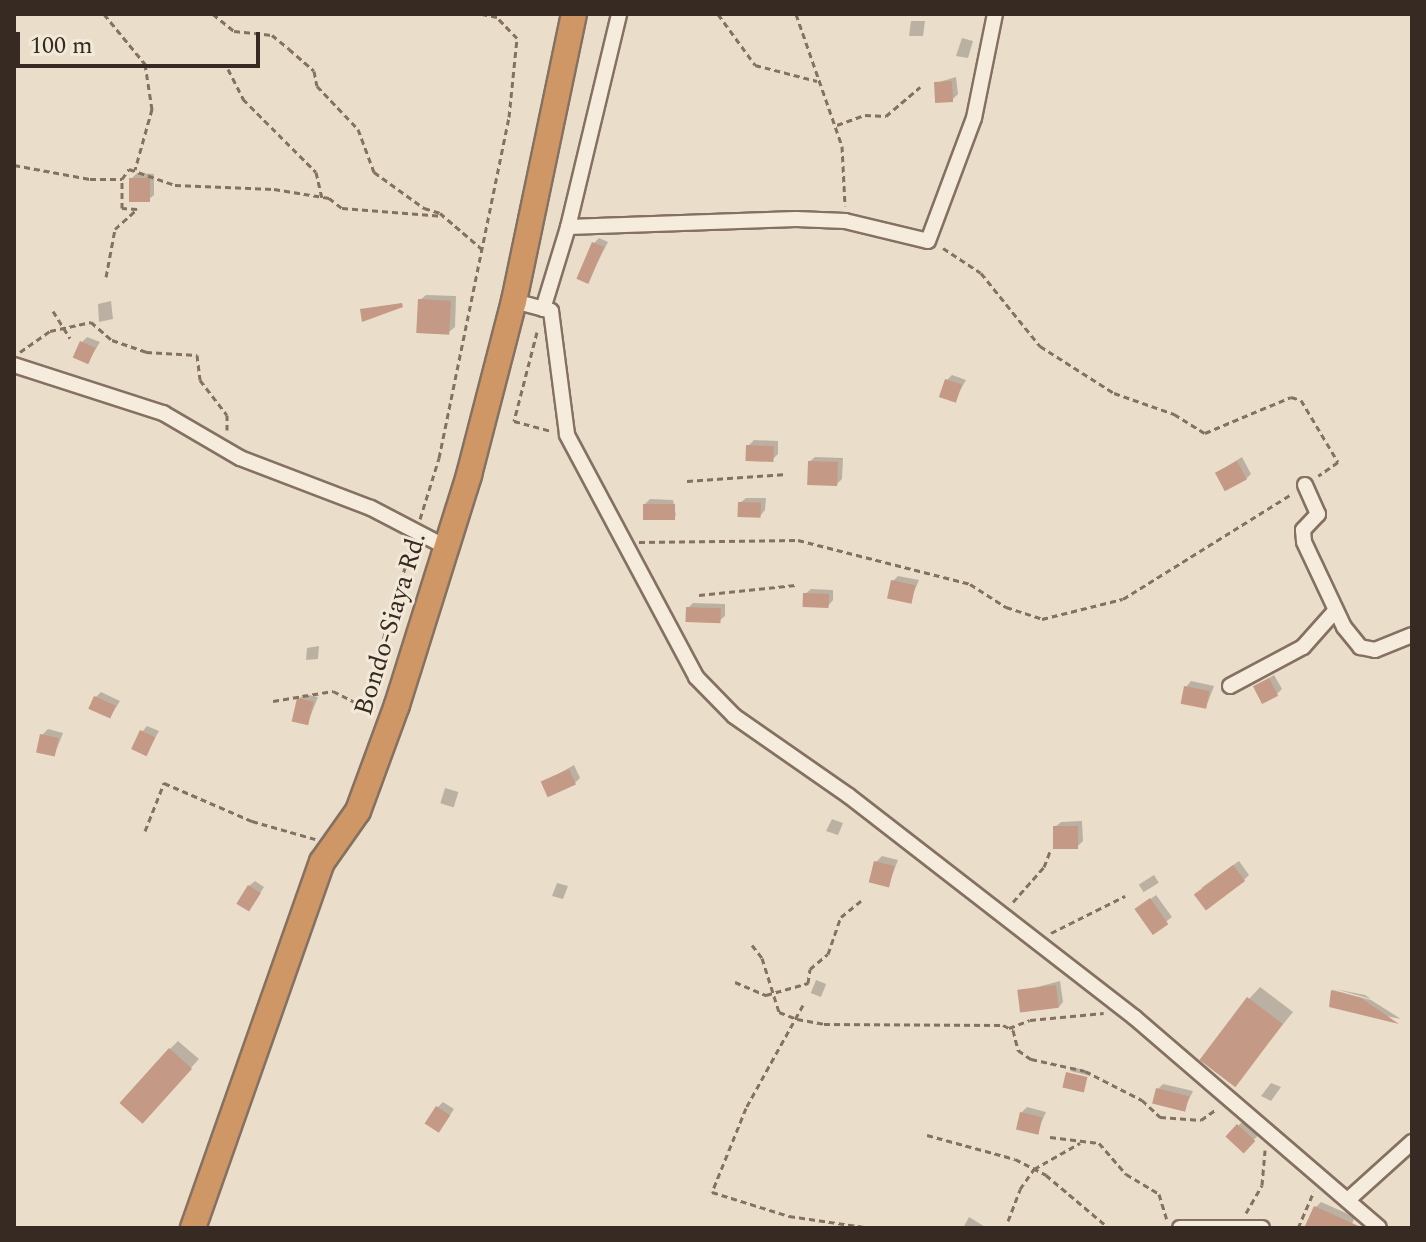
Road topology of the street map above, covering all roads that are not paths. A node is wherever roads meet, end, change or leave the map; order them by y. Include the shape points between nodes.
1 (574, 14) edge
2 (619, 14) edge
3 (995, 14) edge
4 (568, 227) junction
5 (514, 301) junction
6 (543, 309) junction
7 (14, 365) edge
8 (1305, 485) road end
9 (444, 546) junction
10 (1335, 611) junction
11 (1412, 635) edge
12 (1230, 686) dead end
13 (1412, 1142) edge
14 (1350, 1198) junction
15 (193, 1228) edge
16 (1180, 1228) edge
17 (1262, 1228) edge
18 (1379, 1228) edge

1 - 5 highway, Bondo-Siaya Rd.
2 - 4 street
3 - 4 street via 974,118 928,241 845,221
4 - 6 street
5 - 6 street
5 - 9 highway, Bondo-Siaya Rd.
6 - 14 street via 551,311 567,435 687,664 734,716 1124,1009
7 - 9 street via 163,413 240,458 371,508
8 - 10 street via 1318,514 1303,530 1304,542
9 - 15 highway, Bondo-Siaya Rd. via 393,717 358,811 322,862
10 - 11 street via 1360,647 1375,650
10 - 12 street via 1303,647
13 - 14 street
14 - 18 street
16 - 17 street

